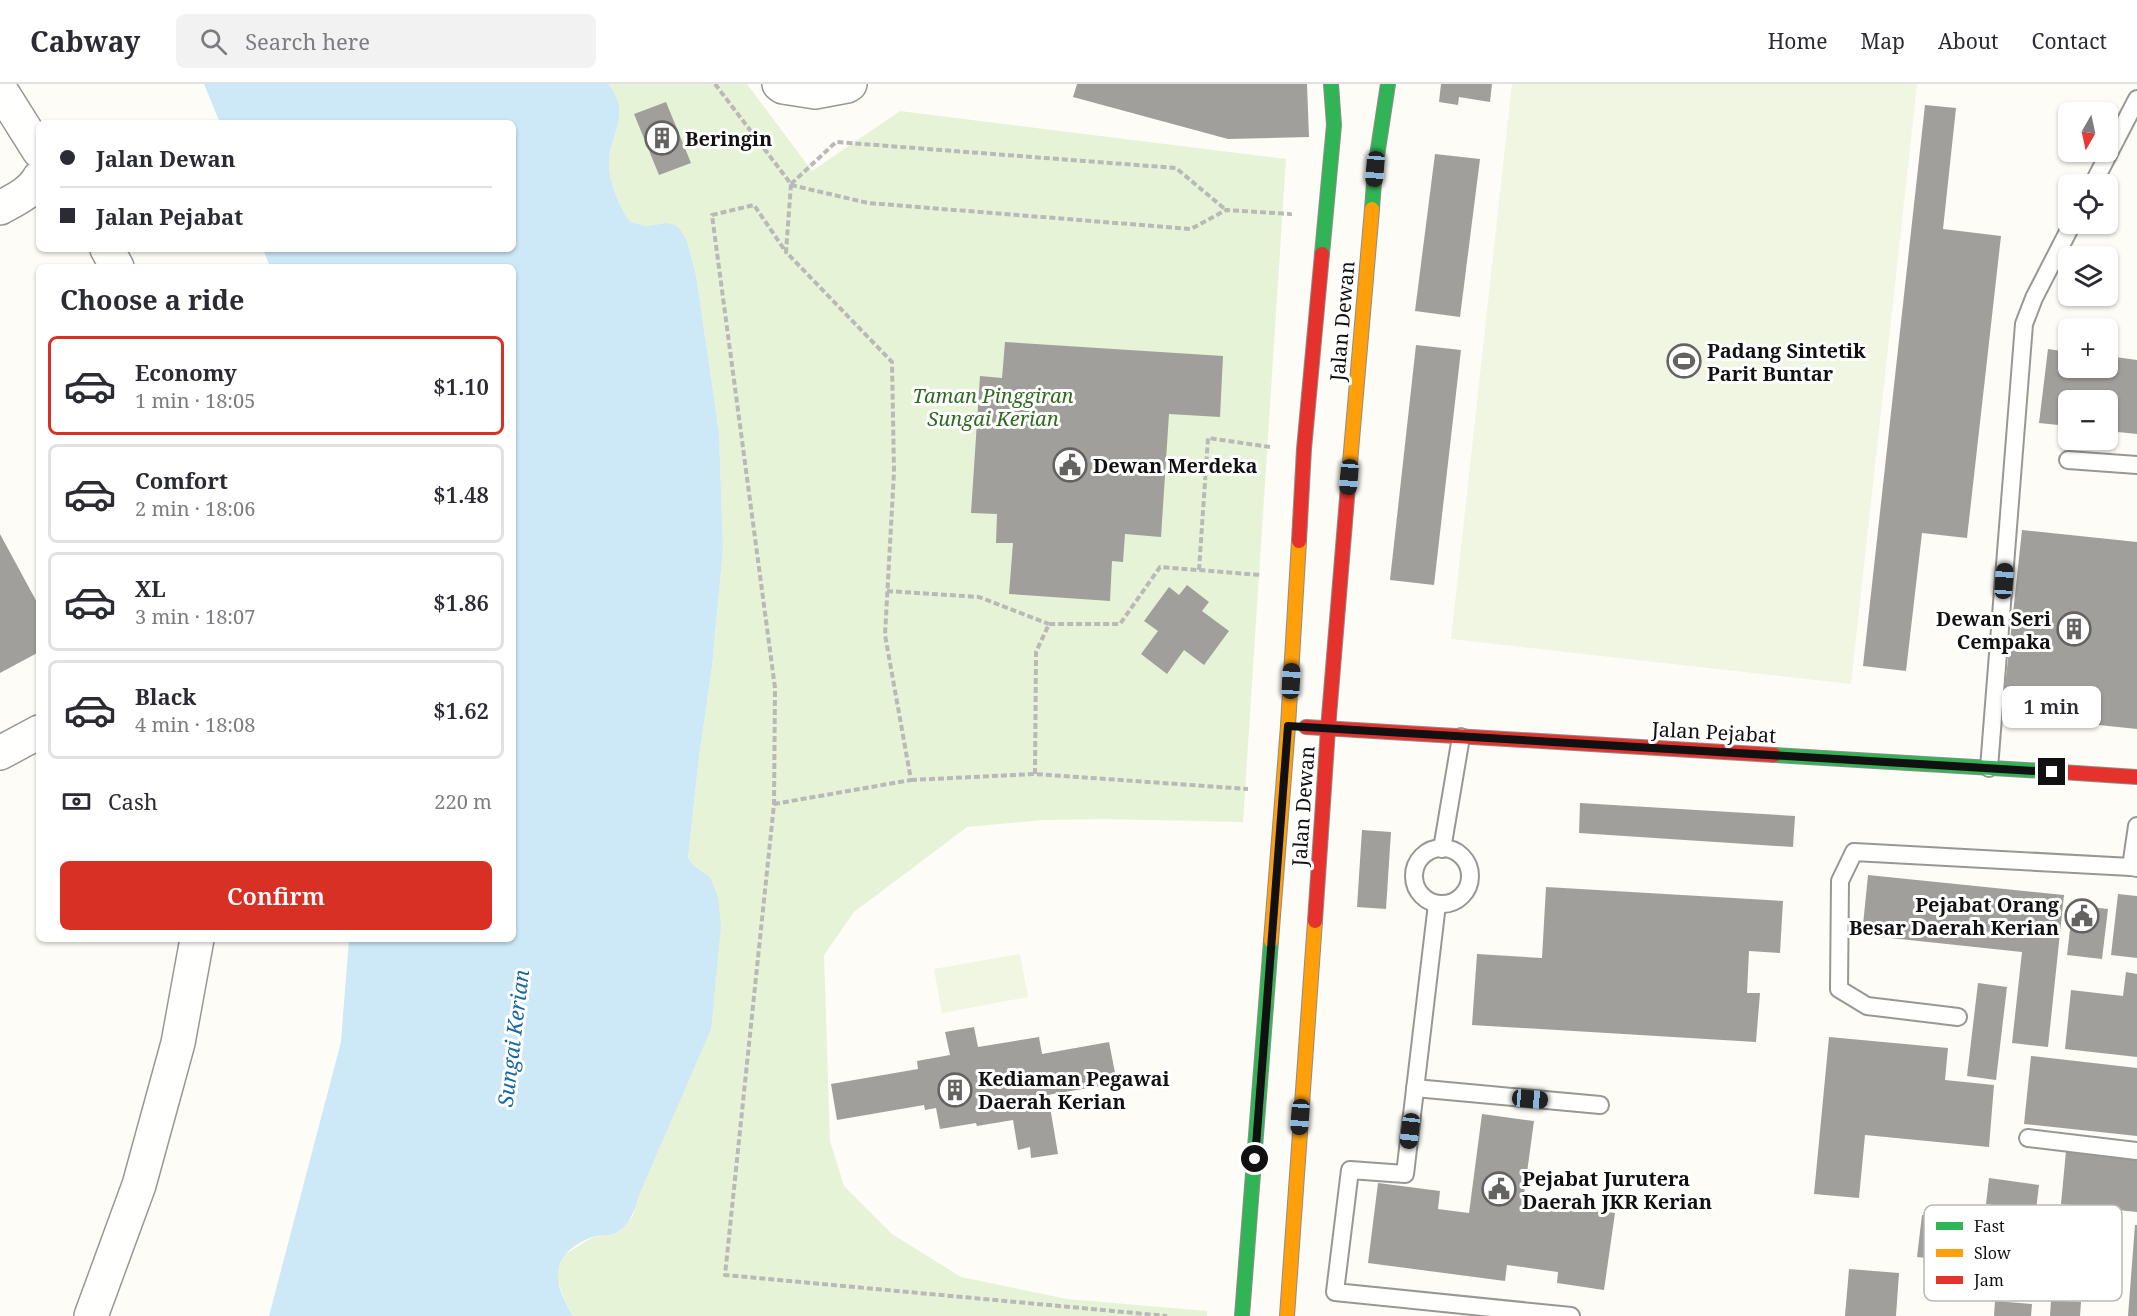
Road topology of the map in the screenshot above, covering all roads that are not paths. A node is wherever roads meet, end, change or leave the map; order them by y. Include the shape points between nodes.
1 (779, 84) edge
2 (1331, 84) edge
3 (1388, 84) edge
4 (848, 85) edge
5 (0, 89) edge
6 (2137, 99) edge
7 (36, 146) edge
8 (2097, 174) edge
9 (36, 184) edge
10 (0, 207) edge
11 (2067, 234) edge
12 (2068, 460) dead end
13 (2137, 465) edge
14 (1288, 726) junction
15 (1328, 729) junction
16 (36, 734) edge
17 (1461, 737) junction
18 (0, 753) edge
19 (1989, 768) junction
20 (2137, 777) edge
21 (2137, 826) edge
22 (1442, 849) junction
23 (2134, 868) edge
24 (1437, 904) junction
25 (196, 942) edge
26 (1958, 1017) dead end
27 (1415, 1088) junction
28 (1600, 1105) dead end
29 (2028, 1138) dead end
30 (2137, 1151) edge
31 (91, 1316) edge
32 (1242, 1316) edge
33 (1287, 1316) edge
34 (1571, 1316) edge

1 - 4 street via 815,92
2 - 14 main road, Jalan Dewan via 1334,125
3 - 15 main road, Jalan Dewan via 1375,169 1345,453
5 - 7 street
6 - 8 lane
9 - 10 street
11 - 19 lane via 2024,324
12 - 13 lane
14 - 15 main road, Jalan Pejabat
14 - 32 main road, Jalan Dewan
15 - 17 main road, Jalan Pejabat
15 - 33 main road, Jalan Dewan
16 - 18 street
17 - 19 main road, Jalan Pejabat
17 - 22 lane
19 - 20 main road, Jalan Pejabat
21 - 23 lane
22 - 24 lane via 1420,859 1414,874 1422,897
22 - 24 lane via 1460,855 1470,876 1460,898
23 - 26 lane via 1854,852 1840,880 1839,988 1867,1006
24 - 27 lane
25 - 31 street via 178,1043 139,1185
27 - 28 lane
27 - 34 lane via 1405,1174 1350,1170 1335,1292
29 - 30 lane

